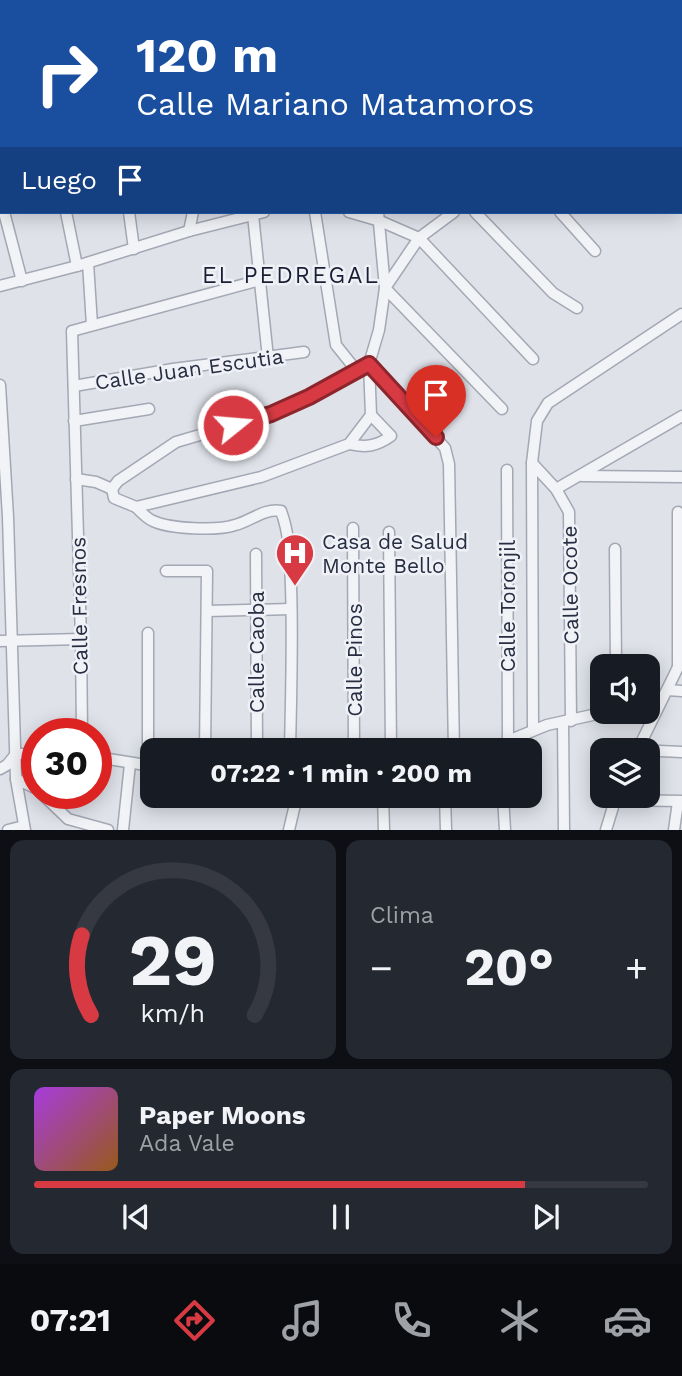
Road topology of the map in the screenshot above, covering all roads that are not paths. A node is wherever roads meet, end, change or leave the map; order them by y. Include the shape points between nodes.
1 (5, 214) edge
2 (66, 214) edge
3 (129, 214) edge
4 (195, 214) edge
5 (257, 214) edge
6 (315, 214) edge
7 (477, 214) edge
8 (562, 214) edge
9 (253, 215) junction
10 (379, 216) edge
11 (442, 216) edge
12 (190, 231) junction
13 (419, 237) junction
14 (134, 249) junction
15 (595, 251) dead end
16 (88, 263) junction
17 (77, 266) junction
18 (260, 280) junction
19 (22, 281) junction
20 (0, 286) edge
21 (385, 288) junction
22 (577, 308) dead end
23 (682, 314) edge
24 (92, 325) junction
25 (304, 352) dead end
26 (268, 358) junction
27 (533, 359) dead end
28 (369, 364) junction
29 (356, 370) junction
30 (0, 385) edge
31 (74, 386) junction
32 (149, 409) dead end
33 (502, 409) dead end
34 (371, 415) junction
35 (682, 416) edge
36 (74, 421) junction
37 (349, 444) junction
38 (532, 463) junction
39 (507, 470) dead end
40 (582, 476) junction
41 (682, 477) edge
42 (76, 480) junction
43 (112, 489) junction
44 (556, 489) junction
45 (136, 507) junction
46 (678, 512) dead end
47 (4, 517) edge
48 (353, 528) dead end
49 (389, 531) dead end
50 (615, 549) dead end
51 (679, 550) edge
52 (256, 554) dead end
53 (166, 571) dead end
54 (291, 608) junction
55 (256, 609) junction
56 (207, 611) junction
57 (148, 634) dead end
58 (81, 639) junction
59 (5, 640) edge
60 (616, 654) edge
61 (680, 663) edge
62 (667, 691) junction
63 (682, 691) edge
64 (660, 698) edge
65 (590, 716) edge
66 (82, 718) edge
67 (567, 721) junction
68 (533, 730) junction
69 (150, 738) edge
70 (205, 738) edge
71 (257, 738) edge
72 (290, 738) edge
73 (354, 738) edge
74 (391, 738) edge
75 (454, 738) edge
76 (508, 738) edge
77 (515, 738) edge
78 (660, 751) edge
79 (682, 752) edge
80 (16, 754) junction
81 (21, 754) edge
82 (112, 760) edge
83 (130, 764) junction
84 (140, 765) edge
85 (0, 769) edge
86 (16, 779) junction
87 (21, 781) edge
88 (660, 801) edge
89 (680, 802) edge
90 (294, 808) edge
91 (383, 808) edge
92 (445, 808) edge
93 (504, 808) edge
94 (612, 808) edge
95 (58, 809) edge
96 (24, 828) edge
97 (8, 830) edge
98 (108, 830) edge
99 (123, 830) edge
100 (289, 830) edge
101 (384, 830) edge
102 (446, 830) edge
103 (505, 830) edge
104 (564, 830) edge
105 (606, 830) edge
106 (674, 830) edge

1 - 19 street
2 - 17 street
3 - 14 street
4 - 12 street
5 - 9 street
6 - 29 street via 336,345
7 - 22 street via 554,293
8 - 15 street
9 - 12 street
9 - 18 street
10 - 13 street
10 - 21 street
11 - 13 street
12 - 14 street
13 - 21 street
13 - 27 street
14 - 16 street
16 - 17 street
16 - 24 street
17 - 19 street
18 - 24 street
18 - 26 street
19 - 20 street
21 - 28 street via 380,330
21 - 33 street
23 - 38 street via 548,403 537,421
24 - 31 street, Calle Fresnos via 72,331
25 - 26 street, Calle Juan Escutia
26 - 31 street, Calle Juan Escutia
28 - 29 street
28 - 34 street
28 - 75 street via 445,448 450,478
29 - 43 street via 271,414 176,442
30 - 47 street
31 - 36 street, Calle Fresnos
32 - 36 street
34 - 37 street
34 - 37 street via 391,436 379,444
35 - 40 street
36 - 42 street, Calle Fresnos
37 - 45 street via 261,477
38 - 44 street, Calle Ocote
38 - 68 street
39 - 76 street, Calle Toronjil
40 - 41 street
40 - 44 street
42 - 43 street
42 - 58 street, Calle Fresnos
43 - 45 street via 114,498
44 - 67 street, Calle Ocote via 570,523
45 - 54 street via 165,525 215,528 281,511 289,550
46 - 51 street
47 - 59 street
48 - 73 street, Calle Pinos
49 - 74 street
50 - 60 street
51 - 61 street
52 - 55 street, Calle Caoba
53 - 56 street via 207,571
54 - 55 street
54 - 72 street
55 - 56 street
55 - 71 street, Calle Caoba
56 - 70 street
57 - 69 street
58 - 59 street
58 - 66 street, Calle Fresnos
59 - 80 street
61 - 62 street
62 - 63 street
62 - 64 street
65 - 67 street
67 - 68 street
67 - 104 street, Calle Ocote
68 - 77 street
78 - 79 street
80 - 81 street
80 - 85 street
80 - 86 street
82 - 83 street
83 - 84 street
83 - 99 street
86 - 87 street
86 - 96 street
88 - 89 street
89 - 106 street
90 - 100 street
91 - 101 street
92 - 102 street
93 - 103 street
94 - 105 street
95 - 98 street via 68,819
96 - 97 street

